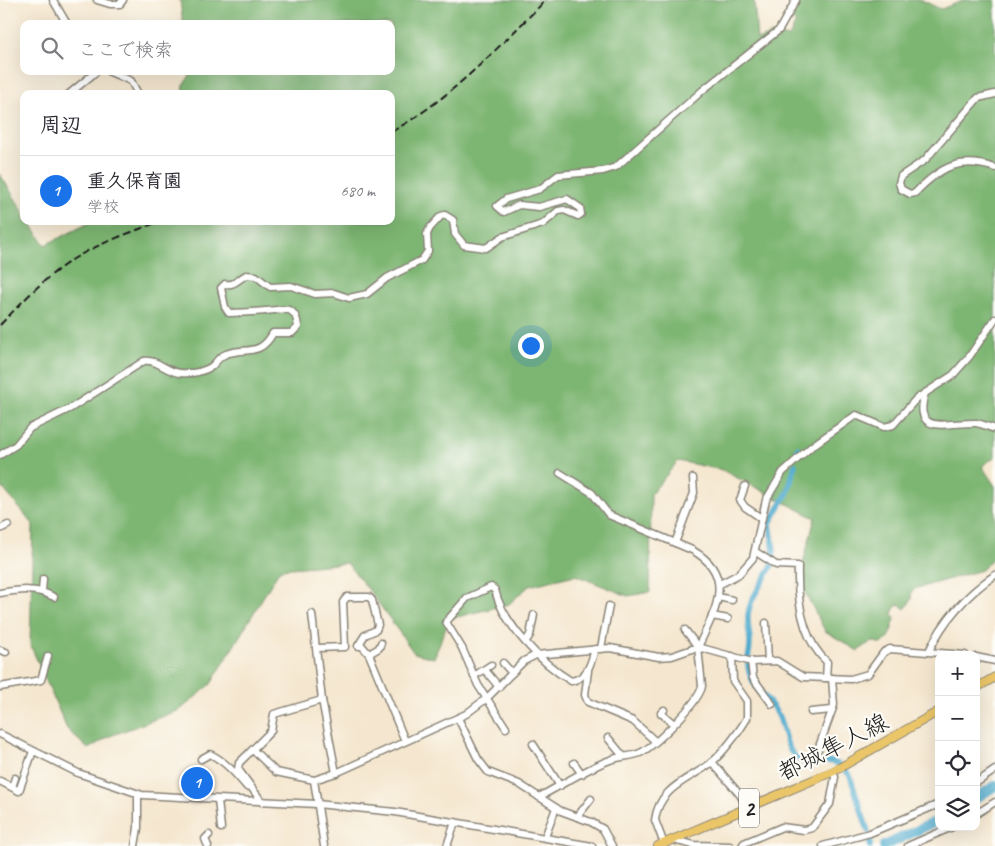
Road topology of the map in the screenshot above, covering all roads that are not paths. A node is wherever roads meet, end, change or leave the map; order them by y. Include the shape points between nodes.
1 (54, 0) edge
2 (97, 0) edge
3 (123, 0) edge
4 (796, 0) edge
5 (65, 20) edge
6 (93, 75) edge
7 (117, 75) edge
8 (74, 90) edge
9 (136, 90) edge
10 (995, 94) edge
11 (995, 168) edge
12 (995, 319) edge
13 (926, 392) junction
14 (995, 429) edge
15 (0, 455) edge
16 (560, 473) dead end
17 (693, 478) dead end
18 (745, 486) dead end
19 (760, 518) junction
20 (8, 525) dead end
21 (0, 529) edge
22 (675, 543) junction
23 (756, 552) junction
24 (995, 575) edge
25 (43, 579) dead end
26 (720, 584) junction
27 (54, 588) dead end
28 (43, 591) junction
29 (0, 594) edge
30 (54, 597) dead end
31 (718, 597) junction
32 (732, 600) dead end
33 (609, 606) dead end
34 (312, 614) dead end
35 (534, 615) dead end
36 (712, 616) junction
37 (728, 619) dead end
38 (766, 623) dead end
39 (685, 630) dead end
40 (526, 641) junction
41 (381, 643) dead end
42 (358, 646) junction
43 (345, 647) junction
44 (698, 647) junction
45 (317, 648) junction
46 (598, 648) junction
47 (929, 651) junction
48 (935, 652) edge
49 (368, 654) junction
50 (536, 654) junction
51 (48, 656) dead end
52 (732, 656) junction
53 (980, 658) edge
54 (751, 661) junction
55 (768, 661) junction
56 (995, 661) edge
57 (503, 662) dead end
58 (491, 665) dead end
59 (485, 670) junction
60 (588, 670) junction
61 (512, 673) junction
62 (474, 676) junction
63 (995, 677) edge
64 (829, 678) junction
65 (0, 686) edge
66 (499, 686) junction
67 (980, 686) edge
68 (487, 698) junction
69 (322, 700) junction
70 (772, 704) dead end
71 (664, 710) dead end
72 (832, 710) junction
73 (811, 712) dead end
74 (935, 712) edge
75 (458, 718) junction
76 (673, 723) junction
77 (506, 728) dead end
78 (0, 734) edge
79 (608, 738) dead end
80 (405, 741) junction
81 (655, 741) junction
82 (533, 744) dead end
83 (253, 750) junction
84 (33, 751) junction
85 (623, 756) junction
86 (201, 759) dead end
87 (810, 759) dead end
88 (712, 762) junction
89 (574, 764) dead end
90 (995, 770) edge
91 (834, 772) junction
92 (336, 773) junction
93 (582, 774) junction
94 (15, 778) dead end
95 (314, 780) junction
96 (980, 780) edge
97 (0, 781) edge
98 (560, 786) junction
99 (12, 787) junction
100 (138, 794) junction
101 (539, 797) junction
102 (259, 799) junction
103 (590, 799) dead end
104 (218, 800) junction
105 (995, 802) edge
106 (318, 804) junction
107 (935, 806) edge
108 (556, 808) junction
109 (747, 809) junction
110 (980, 811) edge
111 (577, 817) junction
112 (455, 822) junction
113 (221, 828) dead end
114 (945, 831) edge
115 (209, 835) dead end
116 (545, 837) junction
117 (674, 840) junction
118 (925, 842) edge
119 (661, 845) edge
120 (134, 846) edge
121 (208, 846) edge
122 (324, 846) edge
123 (447, 846) edge
124 (592, 846) edge
125 (612, 846) edge
126 (730, 846) edge
127 (742, 846) edge
128 (823, 846) edge
129 (908, 846) edge
130 (930, 846) edge

1 - 5 street
2 - 3 street via 120,4
4 - 15 street via 779,30 703,90 616,167 558,175 540,189 506,199 497,206 504,212 519,205 539,207 567,200 580,208 578,216 558,211 543,224 502,237 486,248 464,246 455,234 450,216 441,216 427,234 428,251 422,260 387,278 367,294 352,298 334,292 315,294 291,286 273,288 256,276 246,275 221,288 229,313 279,308 290,310 298,320 298,327 292,333 273,333 268,342 257,350 225,354 212,366 200,371 176,372 155,362 144,362 71,408 30,428 16,445
6 - 8 street
7 - 9 street via 131,81
10 - 11 street via 978,98 942,142 920,164 901,176 899,183 901,189 910,194 916,193 953,164 968,162
12 - 13 street via 964,363
13 - 14 street via 921,412 931,423 939,426 976,423
13 - 19 street via 916,398 892,425 884,427 856,415 812,446 783,472 766,500
16 - 22 street via 592,493 609,515
17 - 22 street via 694,493
18 - 19 street via 740,500
19 - 23 street
20 - 21 street
22 - 26 street via 705,557
23 - 26 street via 739,574
23 - 64 street via 776,565 798,566 802,612 815,649 827,662
24 - 47 street via 974,590 941,626
25 - 28 street
26 - 31 street
27 - 28 street
28 - 29 street via 23,589
28 - 30 street
31 - 32 street
31 - 36 street
33 - 46 street
34 - 45 street
35 - 40 street
36 - 37 street
36 - 44 street
38 - 55 street
39 - 44 street
40 - 50 street
40 - 62 street via 506,617 495,590 491,587 476,592 446,622
41 - 49 street via 379,648
42 - 43 street
42 - 43 street via 365,635 376,630 378,625 372,600 368,597 347,597 343,602
42 - 49 street
43 - 45 street
44 - 46 street via 658,657
44 - 52 street
44 - 76 street via 702,689
45 - 69 street
46 - 50 street
46 - 60 street
47 - 48 street
47 - 64 street via 890,649 865,676
49 - 80 street
50 - 60 street via 571,681 578,680
50 - 61 street
51 - 65 street via 40,680
52 - 54 street
52 - 88 street via 733,681 747,700 748,714 743,725
53 - 56 street
54 - 55 street
54 - 70 street via 753,678
55 - 64 street via 779,662 801,676
57 - 61 street
58 - 59 street
59 - 62 street
59 - 66 street
60 - 81 street via 585,695 588,702 633,721
61 - 66 street
62 - 68 street
63 - 67 main road
64 - 72 street via 834,700
66 - 68 street
68 - 75 street
68 - 77 street
69 - 83 street via 274,714 271,731
69 - 92 street
71 - 76 street via 661,713
72 - 73 street
72 - 87 street via 816,755
74 - 91 main road, 都城隼人線 / 2
75 - 80 street
75 - 101 street via 488,772 519,784
76 - 81 street
78 - 84 street
79 - 85 street
80 - 92 street
81 - 85 street via 639,753
82 - 98 street
83 - 95 street via 276,772
83 - 102 street via 241,759 238,768
84 - 99 street via 19,791
84 - 100 street via 78,773
85 - 93 street
86 - 102 street via 210,754 216,757
88 - 109 street via 741,796
88 - 119 street via 681,781 664,800 655,821
89 - 93 street
90 - 96 street
91 - 109 main road, 都城隼人線 / 2
91 - 127 street via 829,807 812,828 777,828
92 - 95 street
93 - 98 street
94 - 99 street
95 - 106 street
97 - 99 street
98 - 101 street
100 - 104 street
100 - 120 street via 139,820
101 - 108 street
102 - 104 street
102 - 106 street
103 - 111 street
104 - 113 street
105 - 110 street
106 - 112 street
106 - 122 street
107 - 128 street via 870,833
108 - 111 street
108 - 116 street
109 - 117 main road, 都城隼人線 / 2
111 - 125 street via 603,829
112 - 116 street
112 - 123 street
114 - 118 street
115 - 121 street via 205,840
116 - 124 street
117 - 119 main road, 都城隼人線 / 2
117 - 126 street via 691,845
118 - 129 street
118 - 130 street

